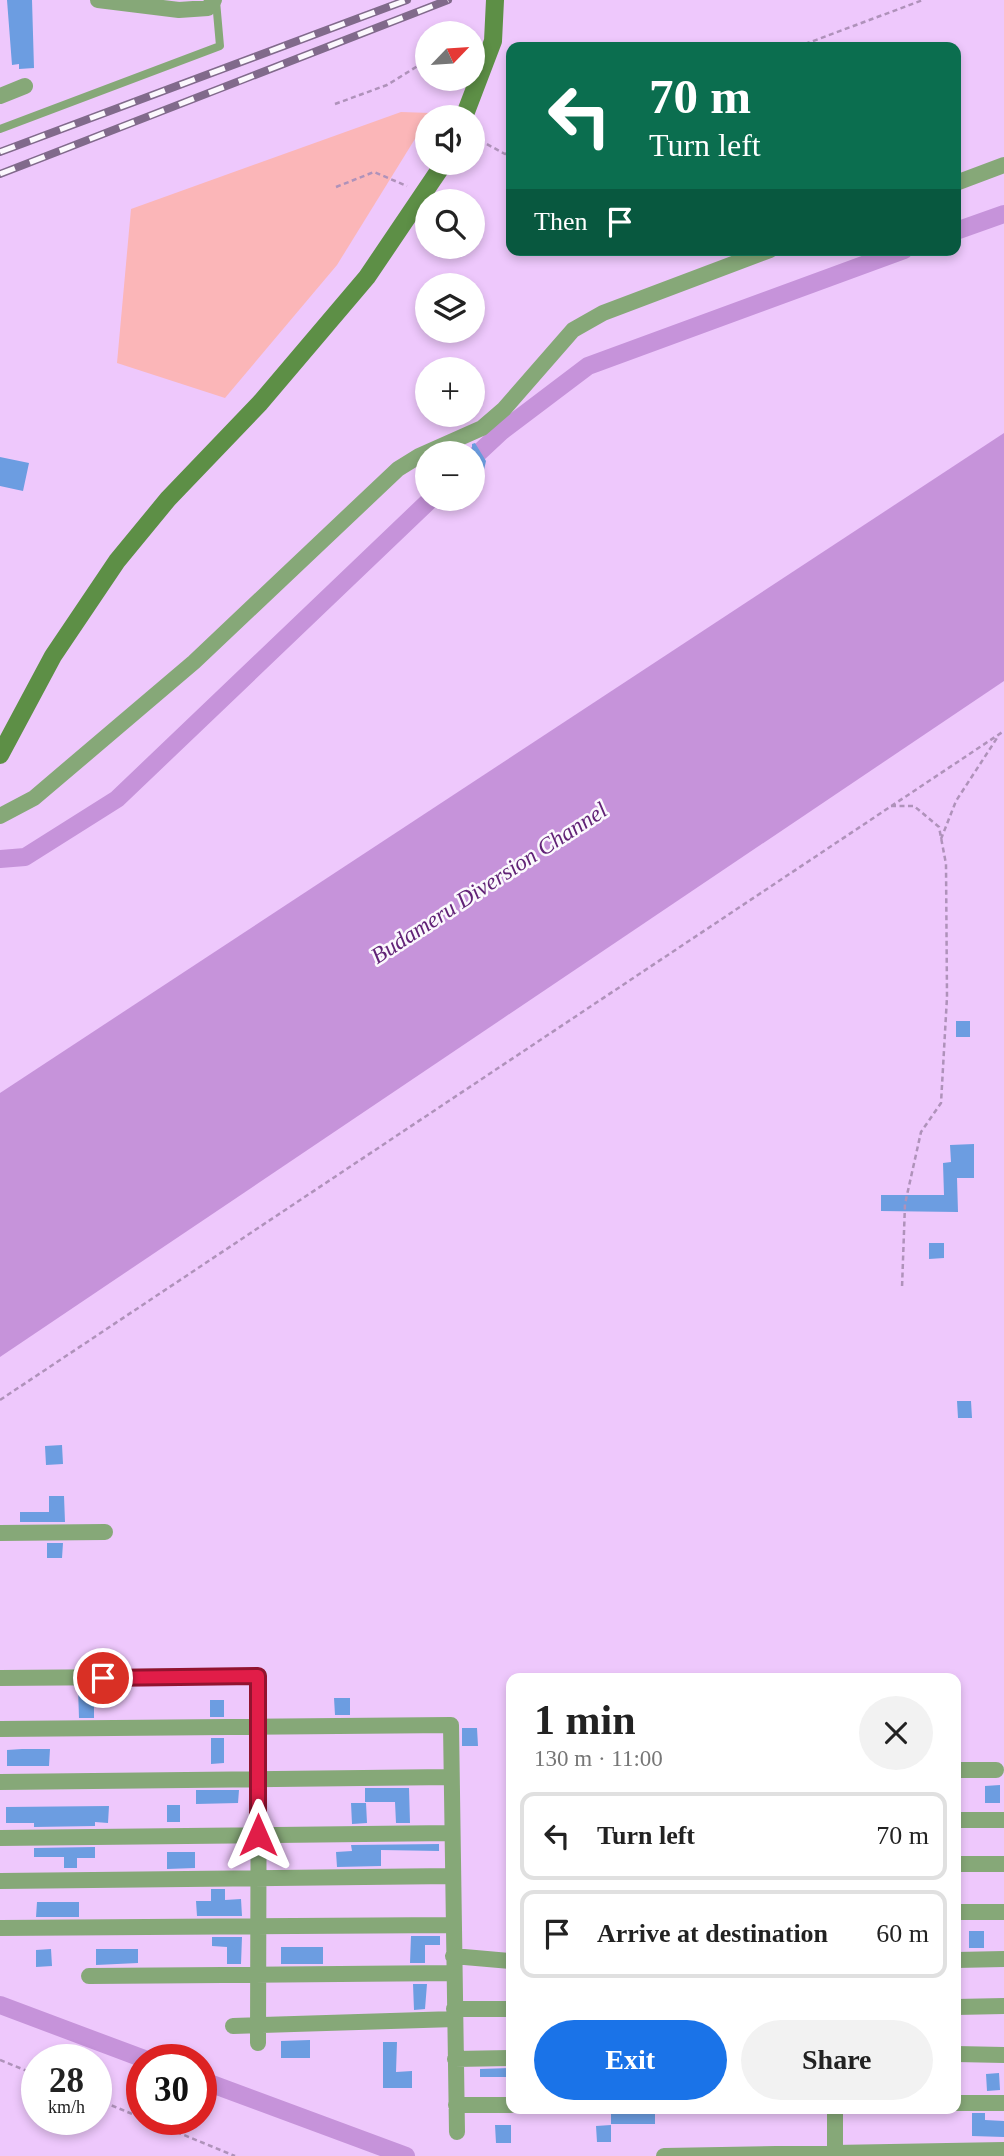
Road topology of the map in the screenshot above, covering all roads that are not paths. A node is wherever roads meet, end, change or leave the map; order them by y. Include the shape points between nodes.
1 (98, 0) edge
2 (215, 0) edge
3 (495, 0) edge
4 (25, 86) dead end
5 (0, 96) edge
6 (468, 105) edge
7 (0, 130) edge
8 (1004, 165) edge
9 (436, 175) edge
10 (961, 181) edge
11 (754, 256) edge
12 (0, 755) edge
13 (0, 816) edge
14 (105, 1532) dead end
15 (0, 1534) edge
16 (0, 1678) edge
17 (258, 1726) junction
18 (0, 1729) edge
19 (961, 1770) edge
20 (996, 1770) dead end
21 (450, 1777) junction
22 (258, 1779) junction
23 (0, 1782) edge
24 (961, 1820) edge
25 (1004, 1820) edge
26 (451, 1833) junction
27 (258, 1835) junction
28 (0, 1838) edge
29 (961, 1864) edge
30 (1004, 1864) edge
31 (452, 1877) junction
32 (258, 1878) junction
33 (0, 1881) edge
34 (961, 1912) edge
35 (1004, 1912) edge
36 (453, 1925) junction
37 (258, 1926) junction
38 (0, 1928) edge
39 (453, 1956) junction
40 (1004, 1959) edge
41 (961, 1960) edge
42 (506, 1961) edge
43 (454, 1973) junction
44 (258, 1975) junction
45 (89, 1976) dead end
46 (961, 2007) edge
47 (1004, 2007) edge
48 (506, 2009) edge
49 (455, 2014) junction
50 (233, 2025) dead end
51 (258, 2025) junction
52 (258, 2043) dead end
53 (961, 2054) edge
54 (1004, 2054) edge
55 (506, 2058) edge
56 (455, 2059) junction
57 (961, 2103) edge
58 (1004, 2103) edge
59 (456, 2105) junction
60 (506, 2105) edge
61 (835, 2114) edge
62 (457, 2132) dead end
63 (1004, 2150) edge
64 (835, 2154) edge
65 (664, 2156) edge

1 - 2 street via 191,11 208,8
2 - 7 lane via 220,46
3 - 6 main road via 492,41
4 - 5 street
8 - 10 street
9 - 12 main road via 367,277 117,561 53,656
11 - 13 street via 603,313 573,330 505,409 482,428 398,470 194,662 34,797
14 - 15 street
16 - 17 street via 258,1676
17 - 18 street
17 - 21 street via 451,1725
17 - 22 street
19 - 20 street
21 - 22 street
21 - 26 street
22 - 23 street
22 - 27 street
24 - 25 street
26 - 27 street
26 - 31 street
27 - 28 street
27 - 32 street
29 - 30 street
31 - 32 street
31 - 36 street
32 - 33 street
32 - 37 street
34 - 35 street
36 - 37 street
36 - 39 street
37 - 38 street
37 - 44 street
39 - 42 street
39 - 43 street
40 - 41 street
43 - 44 street
43 - 49 street
44 - 45 street
44 - 51 street
46 - 47 street
48 - 49 street
49 - 51 street
49 - 56 street
50 - 51 street
51 - 52 street
53 - 54 street
55 - 56 street
56 - 59 street
57 - 58 street
59 - 60 street
59 - 62 street
61 - 64 street
63 - 64 street
64 - 65 street

